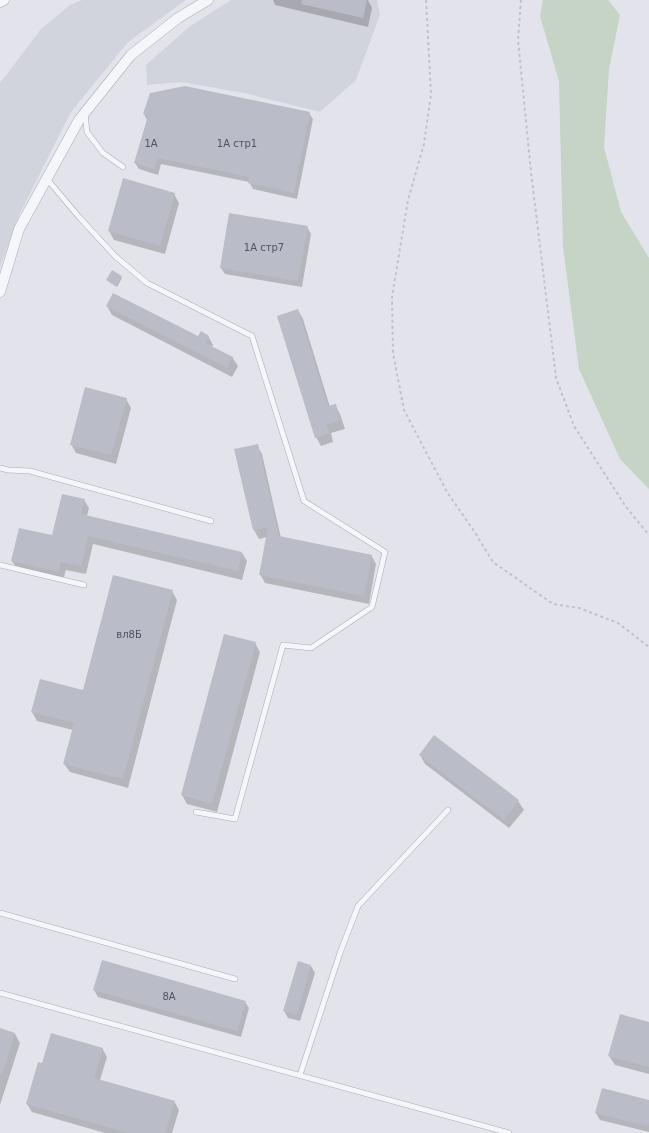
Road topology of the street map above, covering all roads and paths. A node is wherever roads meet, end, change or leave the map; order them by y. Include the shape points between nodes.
1 (4, 0) edge
2 (208, 0) edge
3 (426, 0) edge
4 (521, 0) edge
5 (0, 2) edge
6 (85, 114) junction
7 (123, 167) dead end
8 (47, 179) junction
9 (1, 287) edge
10 (0, 468) edge
11 (211, 521) dead end
12 (649, 535) edge
13 (0, 565) edge
14 (84, 585) dead end
15 (649, 647) edge
16 (448, 810) dead end
17 (196, 812) dead end
18 (0, 913) edge
19 (235, 979) dead end
20 (0, 993) edge
21 (300, 1075) junction
22 (509, 1133) edge

1 - 5 street
2 - 6 street via 178,18 132,55
3 - 15 path via 431,94 424,144 408,200 392,297 393,353 404,410 447,492 493,562 554,604 579,608 618,623
4 - 12 path via 518,40 556,378 574,426 626,507
6 - 7 lane via 87,132 103,153
6 - 8 street via 79,120
8 - 9 street via 19,229
8 - 17 lane via 115,256 147,283 252,336 304,501 386,552 372,607 311,648 283,645 235,820
10 - 11 lane via 30,471
13 - 14 lane
16 - 21 lane via 358,906
18 - 19 lane
20 - 21 lane
21 - 22 lane

